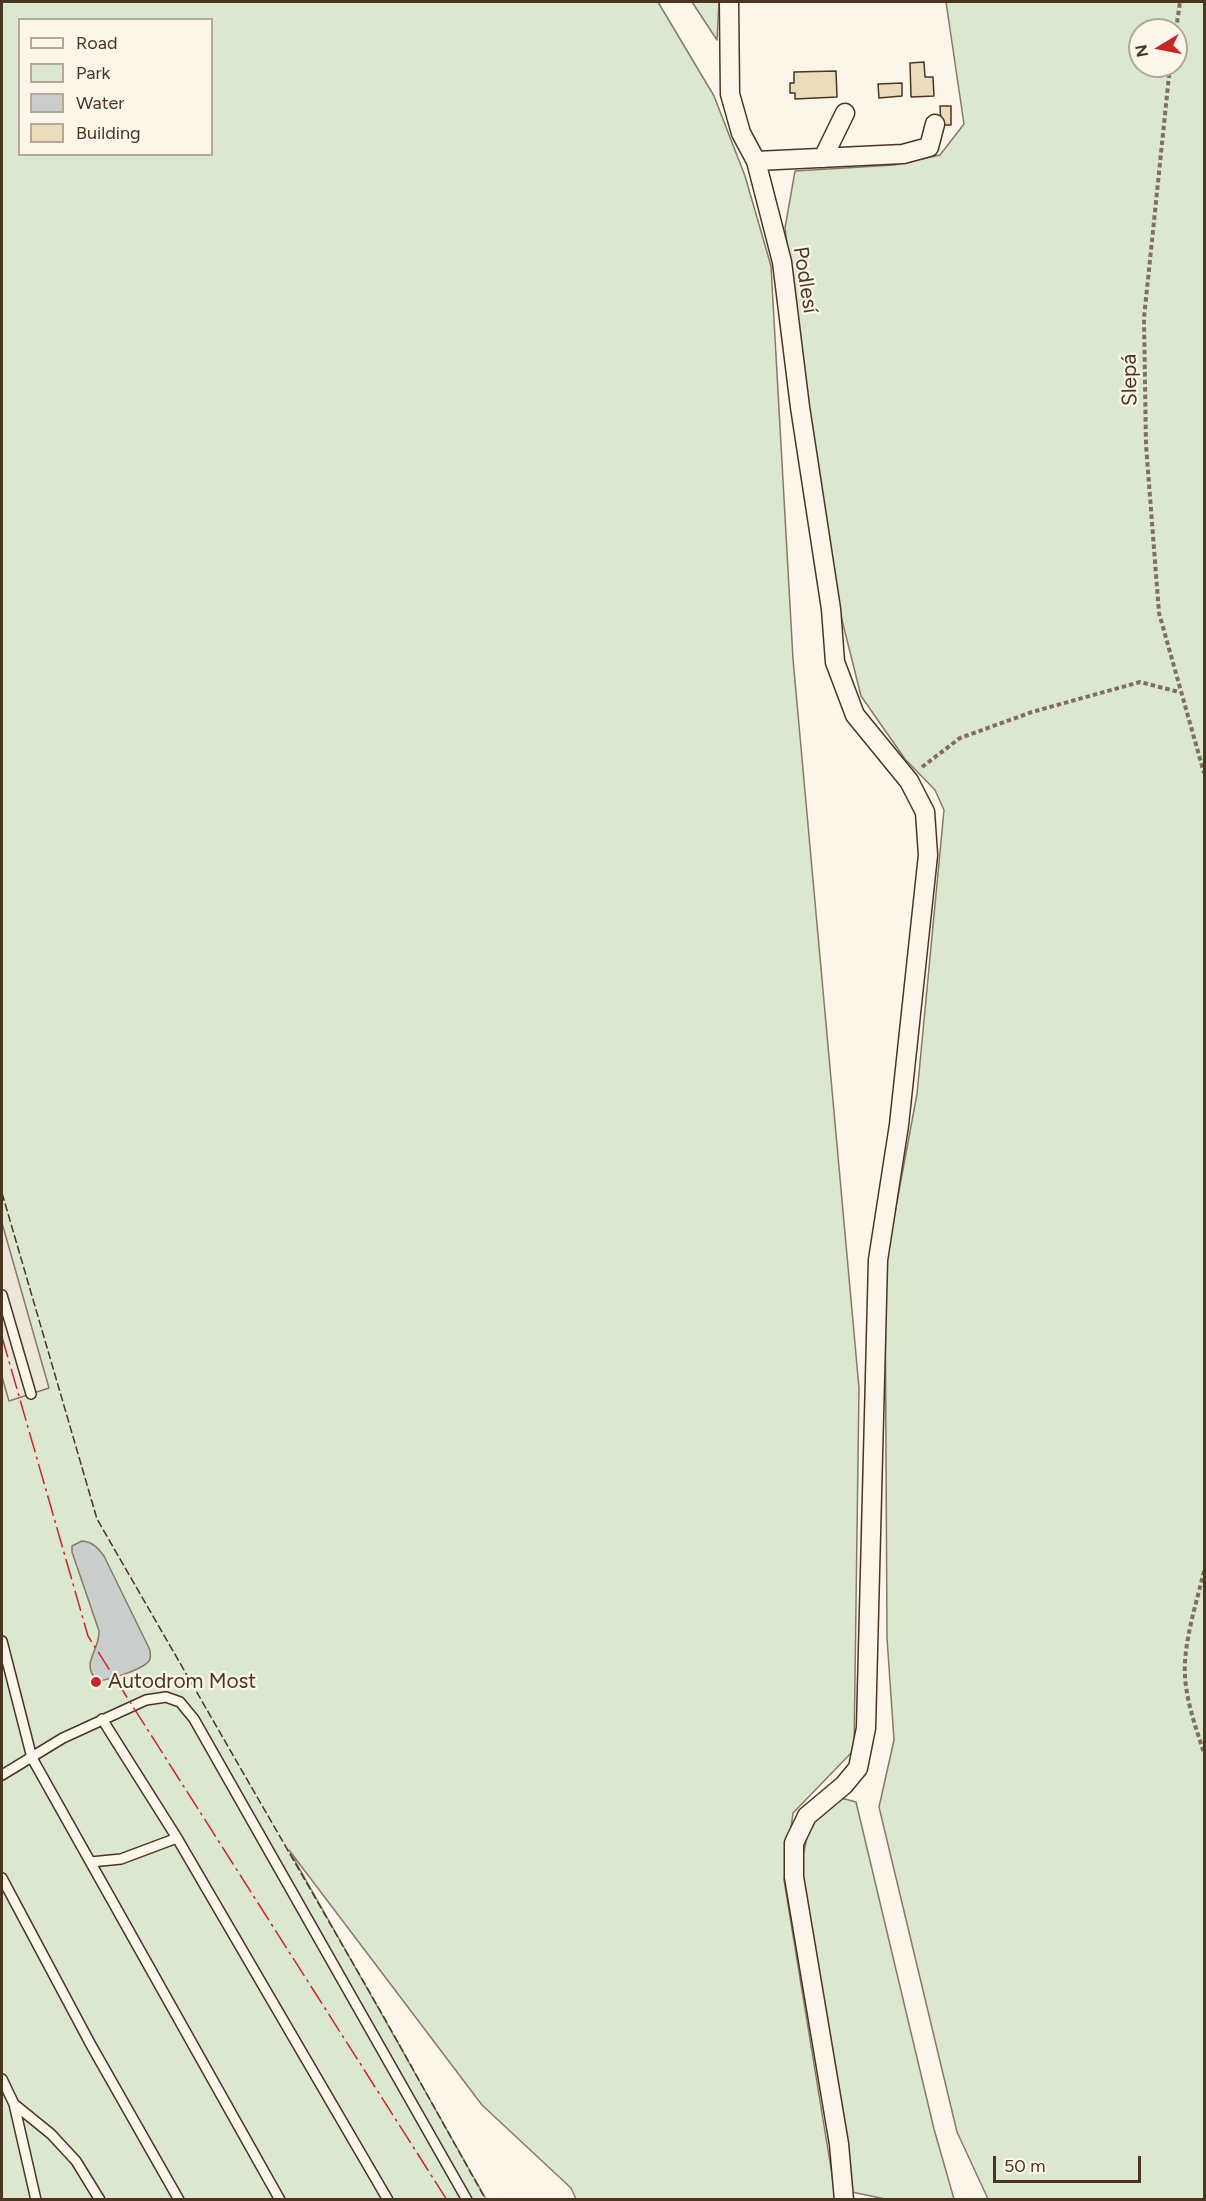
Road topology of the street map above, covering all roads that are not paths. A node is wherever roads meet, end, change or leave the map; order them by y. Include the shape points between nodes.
1 (729, 2) edge
2 (845, 113) dead end
3 (935, 124) dead end
4 (823, 158) junction
5 (756, 161) junction
6 (2, 1295) edge
7 (31, 1394) dead end
8 (2, 1641) edge
9 (102, 1719) junction
10 (32, 1758) junction
11 (2, 1775) edge
12 (177, 1838) junction
13 (91, 1862) junction
14 (2, 1878) edge
15 (2, 2079) edge
16 (14, 2104) junction
17 (36, 2199) edge
18 (100, 2199) edge
19 (179, 2199) edge
20 (280, 2199) edge
21 (388, 2199) edge
22 (467, 2199) edge
23 (844, 2199) edge

1 - 5 street, Podlesí via 730,94 741,133
2 - 4 street
3 - 4 street via 928,147 903,154
4 - 5 street
5 - 23 street, Podlesí via 782,262 835,662 855,715 909,781 925,812 928,855 899,1125 878,1260 866,1728 858,1768 807,1816 794,1843 795,1888 839,2144
6 - 7 lane
8 - 10 lane
9 - 10 lane
9 - 12 lane
9 - 22 lane via 146,1700 166,1697 180,1702 194,1719
10 - 11 lane
10 - 13 lane
12 - 13 lane via 121,1859
12 - 21 lane
13 - 20 lane
14 - 19 lane
15 - 16 lane
16 - 17 lane
16 - 18 lane via 51,2134

